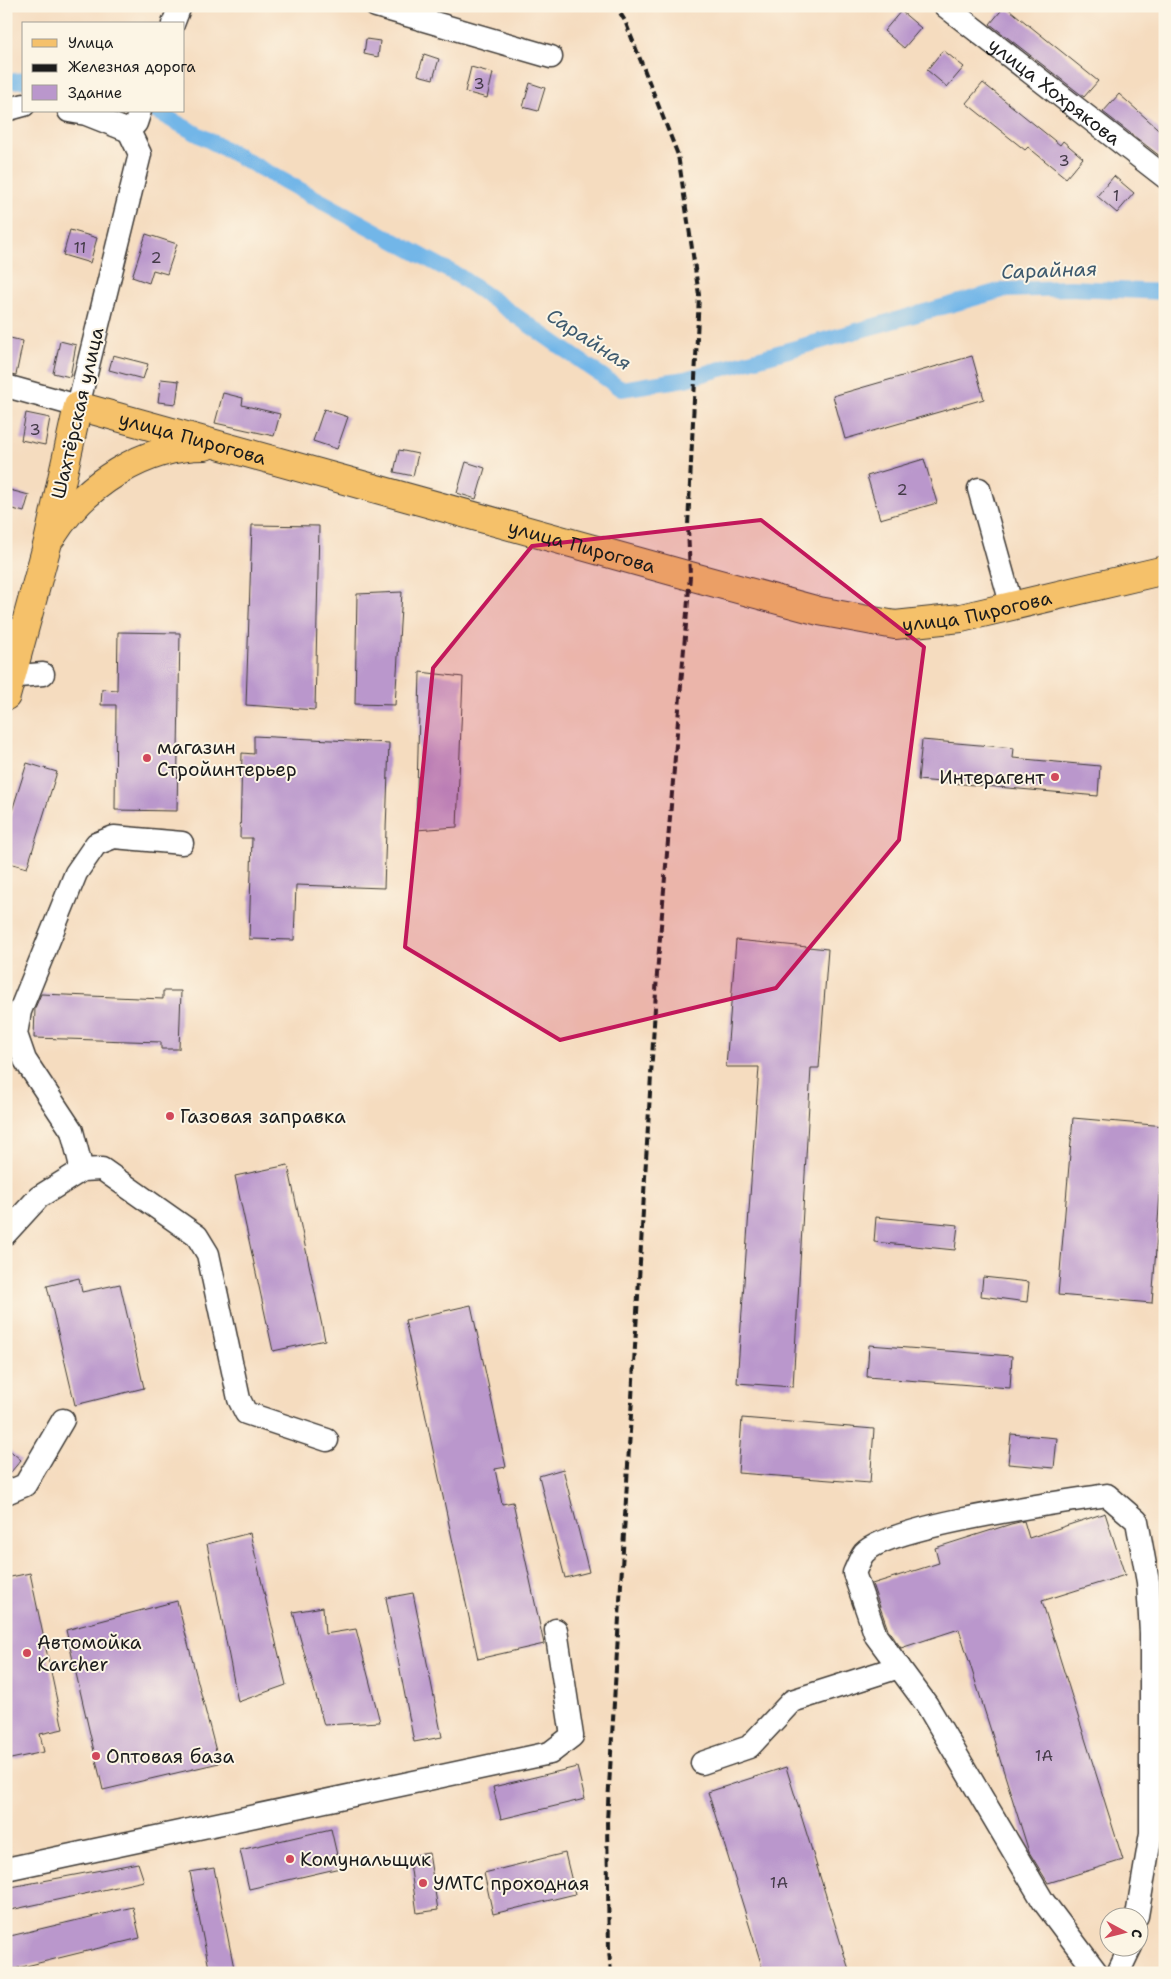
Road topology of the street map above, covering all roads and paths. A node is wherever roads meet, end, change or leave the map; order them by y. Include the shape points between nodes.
1 (180, 6) edge
2 (376, 6) edge
3 (945, 6) edge
4 (174, 22) edge
5 (551, 57) dead end
6 (22, 106) edge
7 (6, 110) edge
8 (75, 112) edge
9 (135, 122) edge
10 (1165, 177) edge
11 (6, 386) edge
12 (78, 406) junction
13 (221, 446) junction
14 (979, 489) dead end
15 (48, 542) junction
16 (1165, 570) edge
17 (1012, 607) junction
18 (44, 674) dead end
19 (8, 683) edge
20 (182, 843) dead end
21 (82, 1170) junction
22 (6, 1233) edge
23 (63, 1420) dead end
24 (327, 1440) dead end
25 (6, 1493) edge
26 (556, 1630) dead end
27 (899, 1667) junction
28 (702, 1763) dead end
29 (6, 1869) edge
30 (1139, 1906) edge
31 (1126, 1956) edge
32 (1097, 1973) edge
33 (1118, 1973) edge

1 - 4 street
2 - 5 street
3 - 10 street, улица Хохрякова
6 - 7 street
8 - 9 street
9 - 12 street, Шахтёрская улица via 140,154
11 - 12 street, улица Пирогова
12 - 13 main road, улица Пирогова
12 - 15 main road, Шахтёрская улица
13 - 15 main road via 192,446 133,463 86,495
13 - 17 main road, улица Пирогова via 819,610 895,625 961,618
14 - 17 street
15 - 19 main road, Шахтёрская улица
16 - 17 main road, улица Пирогова
18 - 19 street
20 - 21 street via 114,837 96,844 76,874 20,1011 16,1034 25,1060 72,1131
21 - 22 street via 39,1197
21 - 24 street via 102,1169 197,1236 208,1254 239,1399 246,1412
23 - 25 street via 25,1485
26 - 29 street via 572,1736 550,1753
27 - 28 street via 792,1701 750,1747
27 - 30 street via 876,1636 854,1573 865,1552 896,1536 1014,1510 1107,1495 1137,1522 1150,1608 1152,1738 1152,1833
27 - 32 street via 927,1705 1043,1901
31 - 33 street

